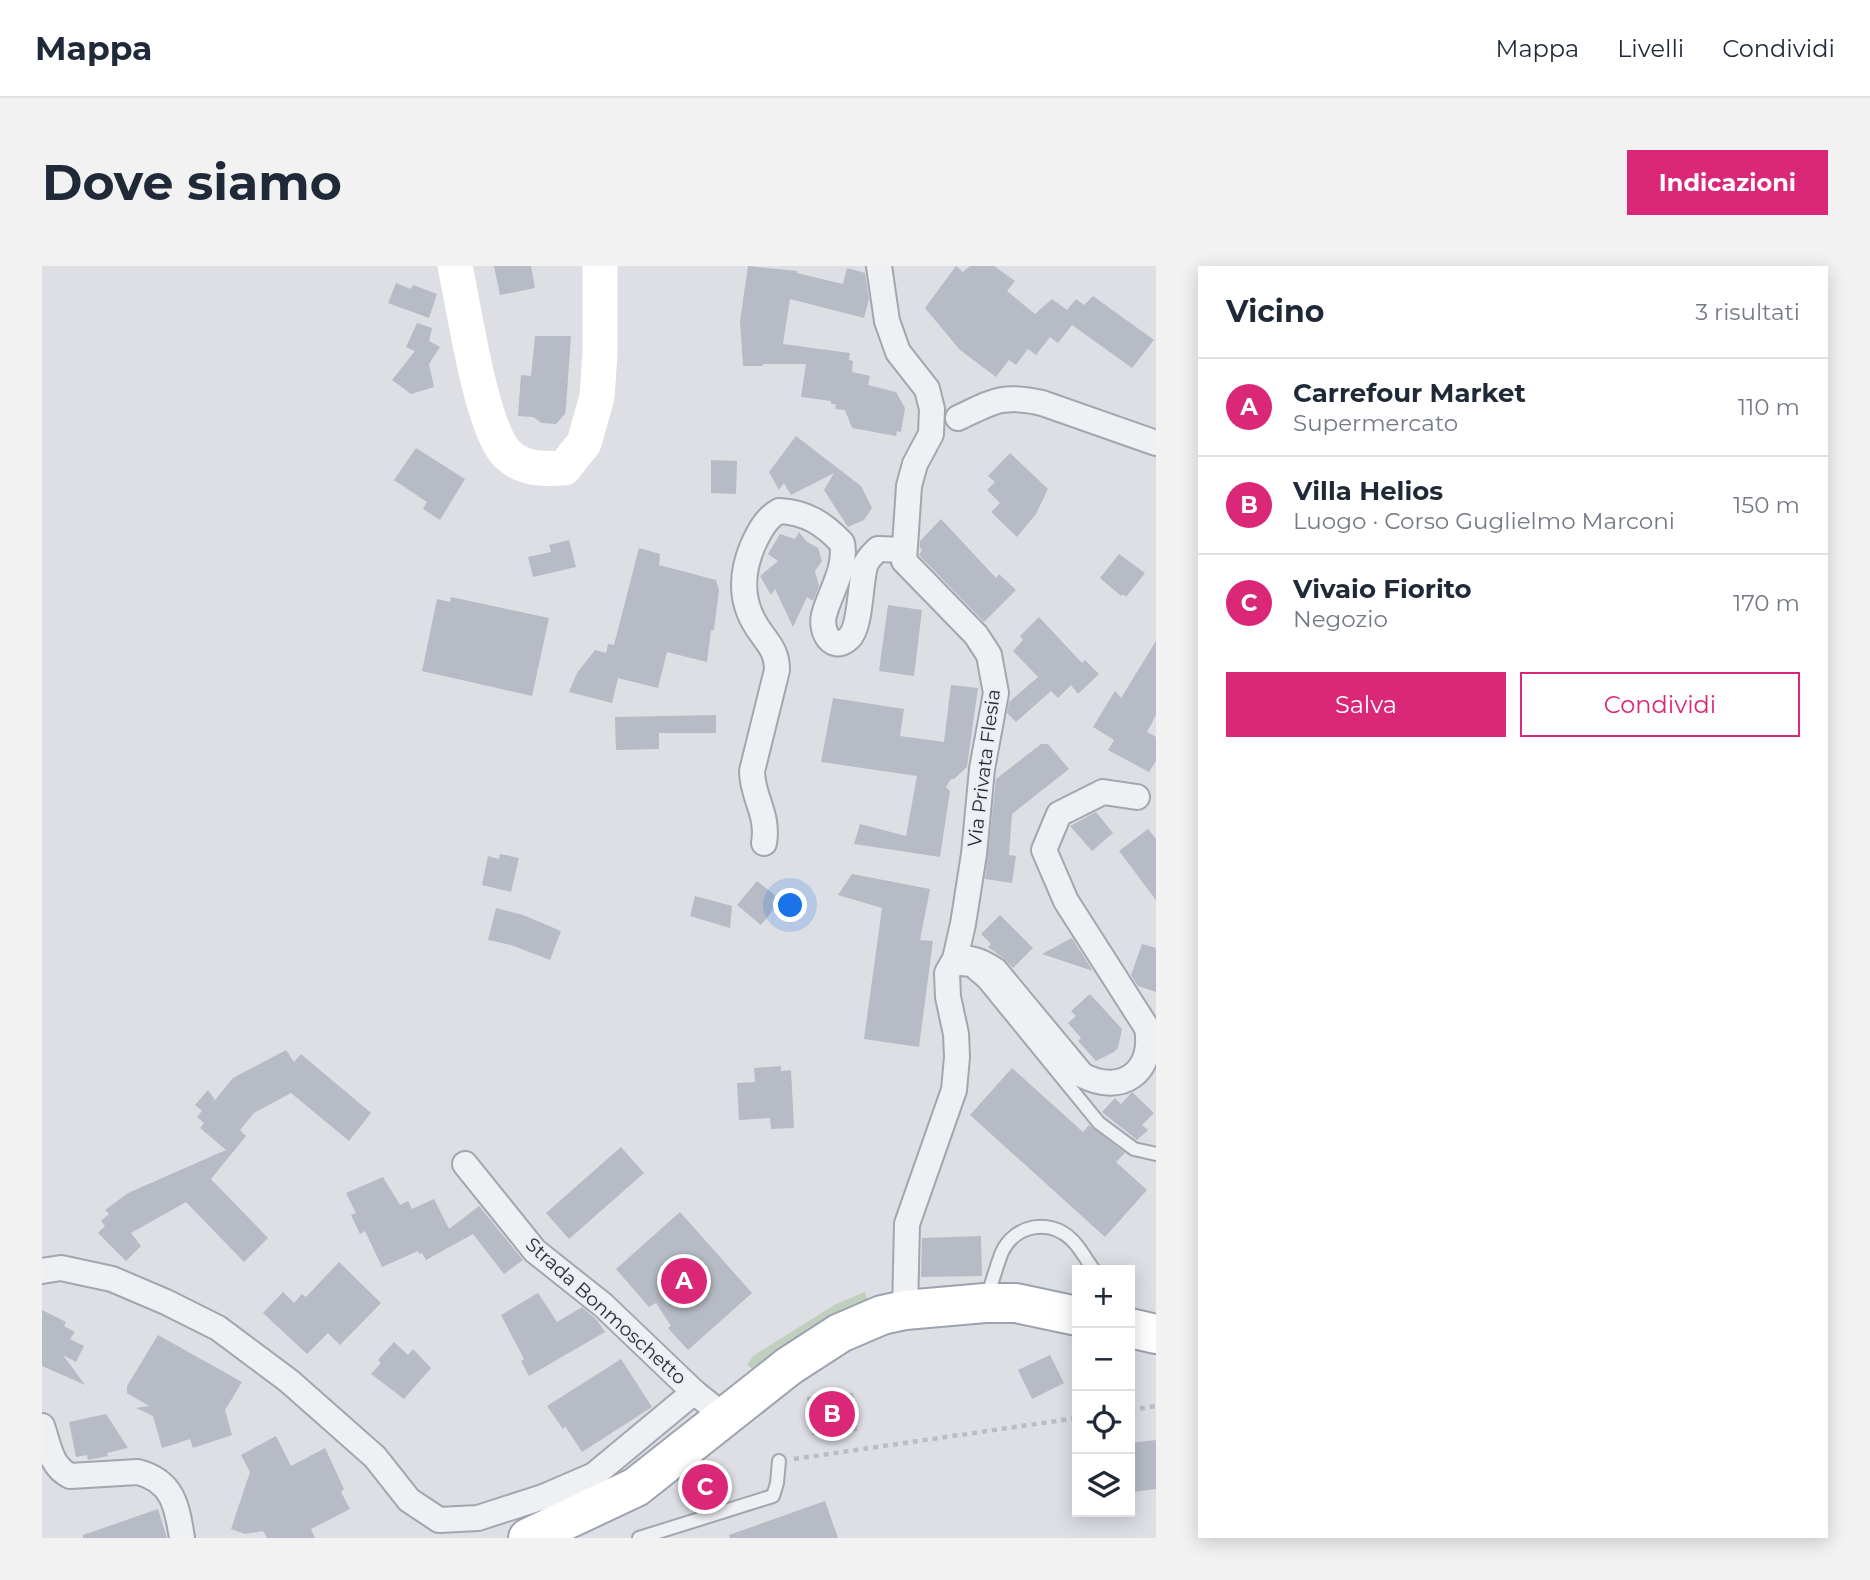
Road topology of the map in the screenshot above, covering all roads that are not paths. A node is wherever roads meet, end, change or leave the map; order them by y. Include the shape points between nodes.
1 (455, 266) edge
2 (600, 266) edge
3 (879, 266) edge
4 (958, 418) dead end
5 (1156, 443) edge
6 (904, 550) junction
7 (1137, 797) dead end
8 (764, 843) dead end
9 (951, 966) junction
10 (1156, 1154) edge
11 (465, 1164) dead end
12 (1090, 1265) edge
13 (42, 1271) edge
14 (985, 1303) junction
15 (905, 1310) junction
16 (1072, 1315) edge
17 (694, 1392) junction
18 (724, 1416) junction
19 (42, 1426) edge
20 (779, 1461) road end
21 (182, 1538) edge
22 (527, 1538) edge
23 (639, 1538) edge

1 - 2 main road via 487,418 507,454 534,469 564,468 584,443 597,397
3 - 6 street via 887,321 898,352 927,388 932,409 931,434 909,486
4 - 5 street via 999,399 1024,399
6 - 8 street via 878,549 865,563 855,631 839,643 825,635 822,623 844,558 842,543 805,514 779,511 755,541 744,575 746,606 777,656 752,771 765,816
6 - 9 street, Via Privata Flesia via 904,561 976,635 989,655 995,677 974,854
7 - 9 street via 1103,792 1059,814 1044,850 1066,901 1147,1028 1149,1041 1142,1067 1120,1082 1107,1084 1082,1075 995,970 968,958
9 - 10 lane via 974,973 1099,1123 1134,1149
9 - 15 street, Via Privata Flesia via 948,997 957,1057 954,1090 907,1224
11 - 17 street, Strada Bonmoschetto via 535,1251 603,1305
12 - 14 lane via 1070,1238 1040,1226 1026,1227 1003,1251
13 - 17 street, Strada Bonmoschetto via 61,1268 112,1279 218,1328 289,1381 375,1457 409,1500 439,1520 478,1518 594,1475
14 - 15 main road
14 - 16 main road via 1016,1303
15 - 18 main road via 839,1333
17 - 18 street, Strada Bonmoschetto
18 - 22 main road via 636,1487 576,1523
19 - 21 street via 61,1472 70,1476 138,1472 157,1479 177,1509
20 - 23 lane via 774,1496

